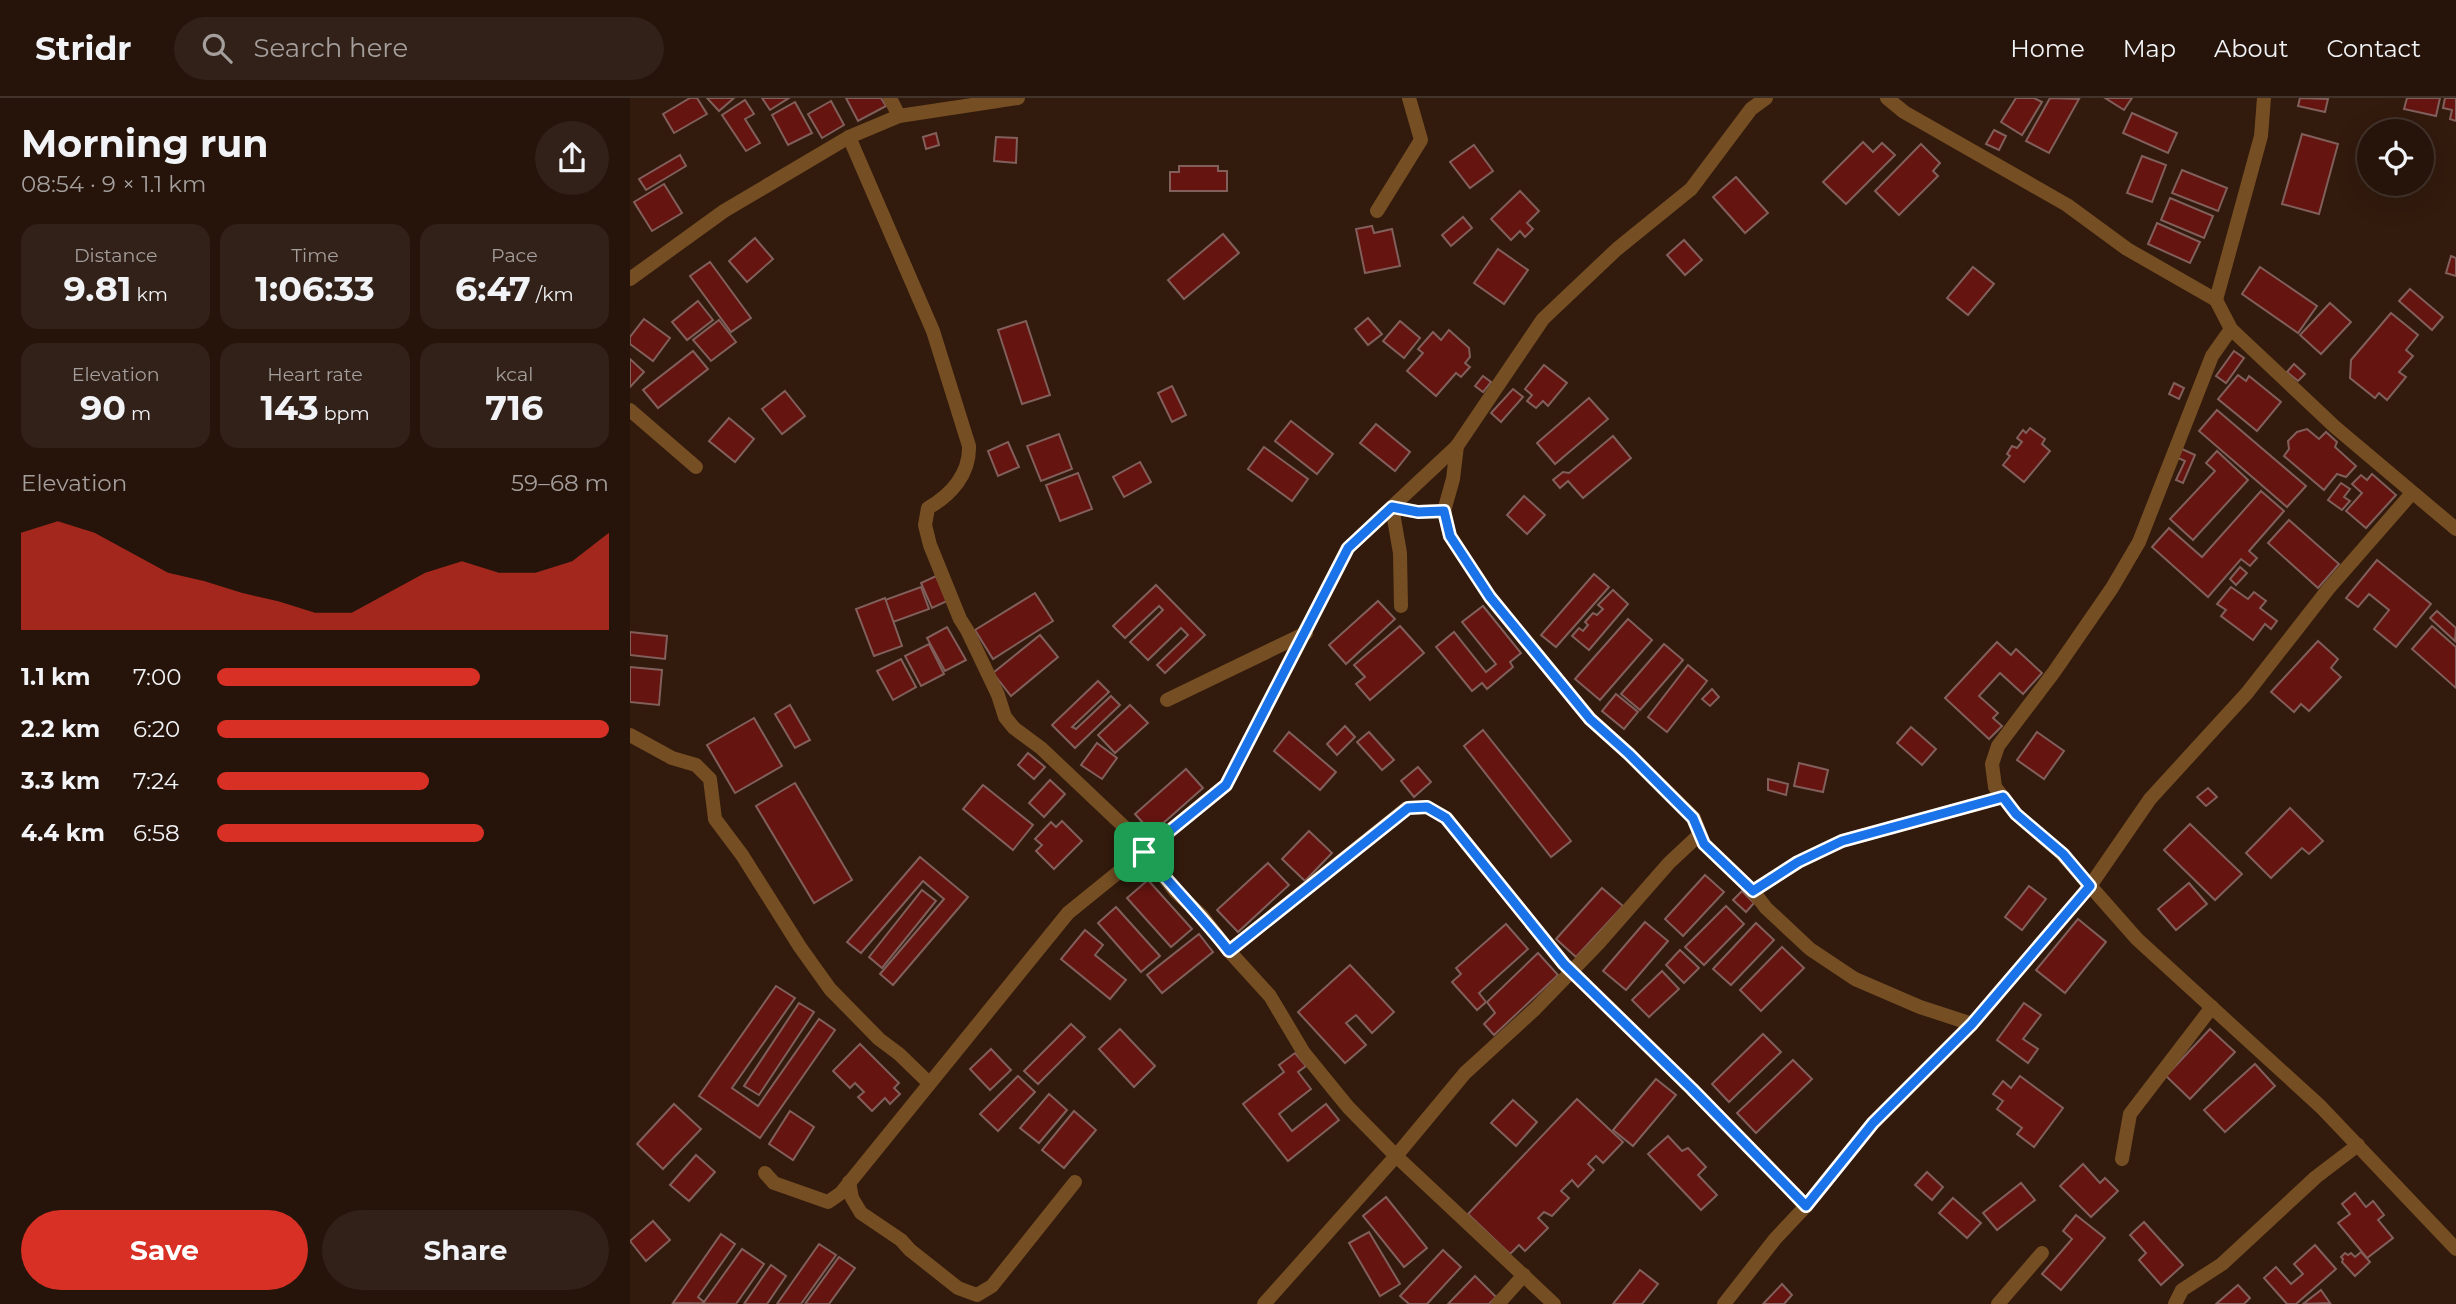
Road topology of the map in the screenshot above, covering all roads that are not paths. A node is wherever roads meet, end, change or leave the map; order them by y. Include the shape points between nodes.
1 (890, 98) edge
2 (1018, 98) edge
3 (1409, 98) edge
4 (1766, 98) edge
5 (1887, 98) edge
6 (2264, 98) edge
7 (900, 116) junction
8 (849, 137) junction
9 (1377, 211) dead end
10 (630, 279) edge
11 (2216, 300) junction
12 (2231, 329) junction
13 (630, 410) edge
14 (1457, 446) junction
15 (696, 467) dead end
16 (2412, 493) junction
17 (1392, 507) junction
18 (1444, 511) junction
19 (2456, 529) edge
20 (1401, 606) dead end
21 (1306, 633) junction
22 (1167, 700) dead end
23 (630, 735) edge
24 (2003, 797) junction
25 (1700, 834) junction
26 (1144, 852) junction
27 (2090, 886) junction
28 (1753, 891) junction
29 (1229, 951) junction
30 (1572, 971) junction
31 (2212, 1007) junction
32 (1972, 1024) junction
33 (929, 1083) junction
34 (2358, 1145) junction
35 (1396, 1156) junction
36 (2122, 1159) dead end
37 (765, 1173) dead end
38 (849, 1182) junction
39 (1075, 1182) dead end
40 (1806, 1206) junction
41 (2456, 1249) edge
42 (2042, 1253) dead end
43 (1524, 1275) junction
44 (977, 1300) edge
45 (1264, 1304) edge
46 (1498, 1304) edge
47 (1554, 1304) edge
48 (1724, 1304) edge
49 (1998, 1304) edge
50 (2175, 1304) edge

1 - 7 street
2 - 7 street
3 - 9 street via 1421,140
4 - 14 street via 1751,109 1691,189 1617,249 1543,319
5 - 11 street
6 - 11 street via 2261,136
7 - 8 street
8 - 10 street via 724,211
8 - 26 street via 933,331 969,446 970,460 963,474 944,499 928,509 925,525 960,619 1005,717 1137,839
11 - 12 street
12 - 16 street
12 - 24 street via 2211,356 2139,542 2054,672 1998,746 1992,764 1995,786
13 - 15 street
14 - 17 street
14 - 18 street
16 - 19 street
16 - 27 street via 2246,693 2150,799
17 - 18 street
17 - 20 street via 1400,553
17 - 21 street via 1348,548
18 - 25 street via 1450,536 1490,597 1590,719 1693,818
21 - 22 street
21 - 26 street via 1226,785
23 - 33 street via 672,758 696,765 710,779 715,819 830,989
24 - 27 street
24 - 28 street via 1842,841 1806,857
25 - 28 street via 1704,844
25 - 30 street
26 - 29 street
26 - 33 street via 1068,913
27 - 31 street via 2137,939
27 - 32 street
28 - 32 street via 1810,949 1855,979
29 - 30 street via 1408,808 1427,807 1446,818
29 - 35 street via 1270,996 1304,1053
30 - 35 street via 1465,1073
30 - 40 street
31 - 34 street
31 - 36 street via 2130,1114
32 - 40 street via 1873,1123
33 - 38 street
34 - 41 street
34 - 50 street via 2316,1177 2222,1264 2182,1290
35 - 43 street
35 - 45 street
37 - 38 street via 774,1183 828,1202
38 - 44 street via 861,1213
39 - 44 street
40 - 48 street
42 - 49 street
43 - 46 street
43 - 47 street

